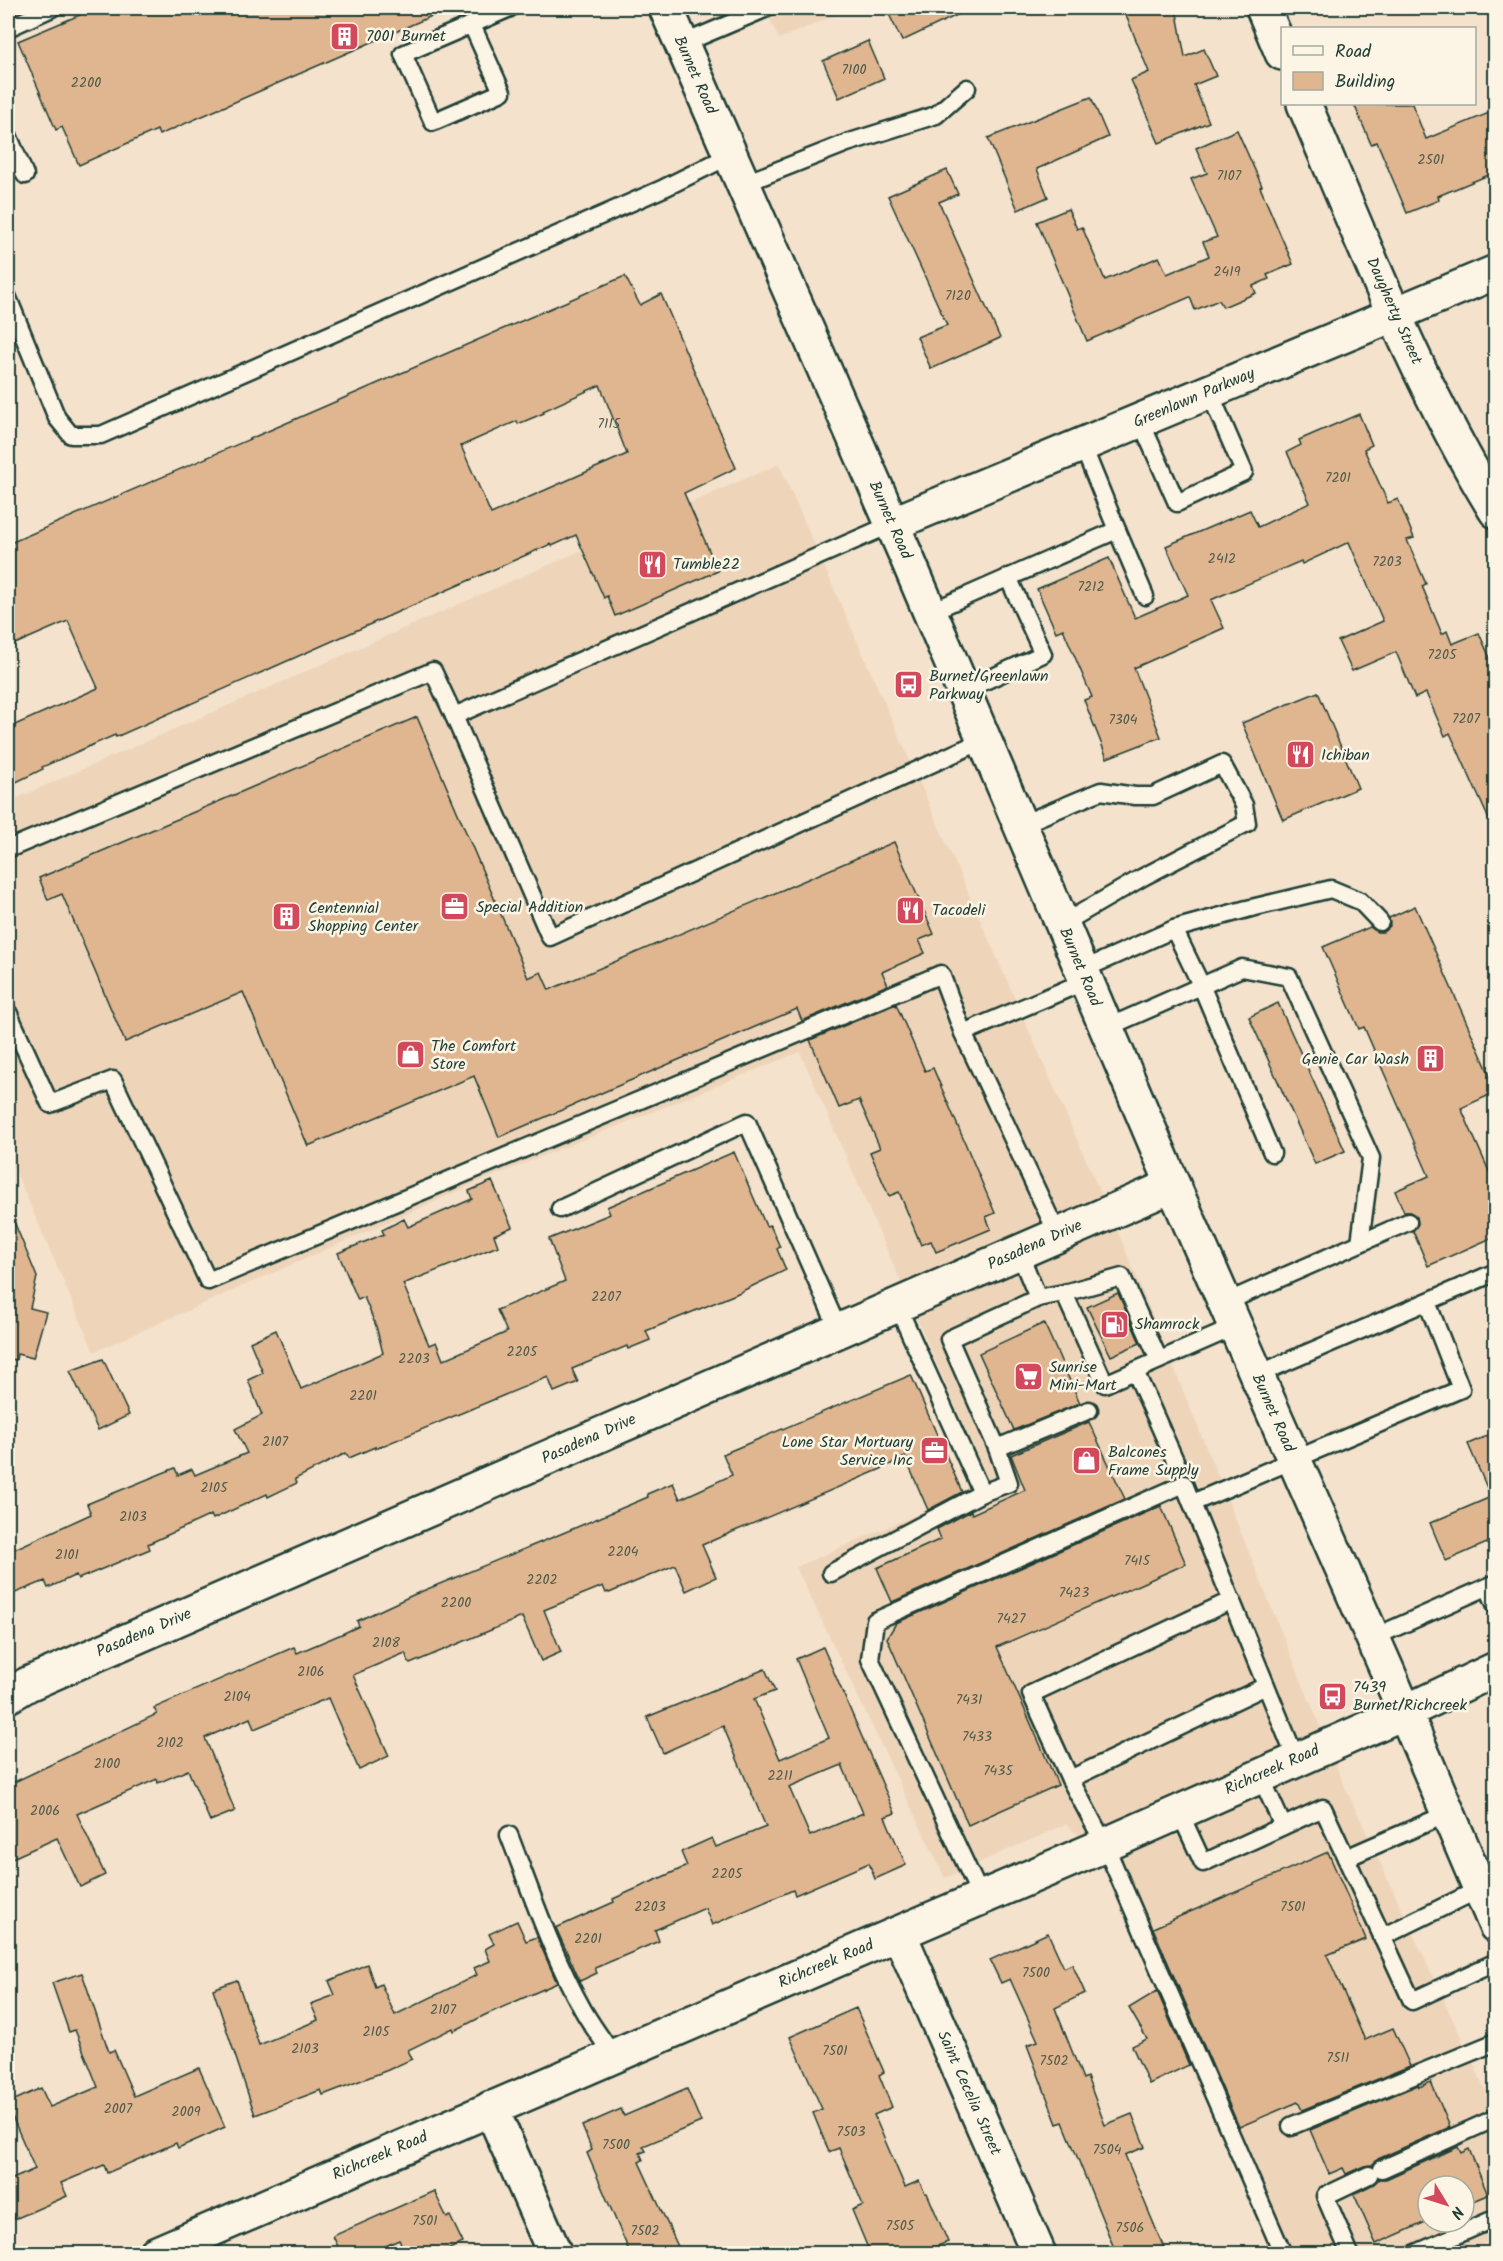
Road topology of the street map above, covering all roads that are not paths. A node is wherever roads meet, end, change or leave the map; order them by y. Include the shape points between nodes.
1 (52, 8) edge
2 (510, 8) edge
3 (666, 8) edge
4 (767, 8) edge
5 (1263, 8) edge
6 (472, 24) junction
7 (8, 28) edge
8 (682, 44) junction
9 (1281, 51) edge
10 (967, 88) dead end
11 (1304, 105) edge
12 (8, 135) edge
13 (737, 170) junction
14 (25, 175) dead end
15 (1496, 272) edge
16 (8, 298) edge
17 (1394, 313) junction
18 (1209, 391) junction
19 (1140, 420) junction
20 (1082, 444) junction
21 (1496, 512) edge
22 (892, 524) junction
23 (1116, 530) junction
24 (1008, 577) junction
25 (1145, 596) dead end
26 (930, 612) junction
27 (963, 691) junction
28 (454, 716) junction
29 (984, 740) junction
30 (1020, 825) junction
31 (8, 849) edge
32 (1380, 922) dead end
33 (1062, 924) junction
34 (1174, 929) junction
35 (1084, 976) junction
36 (1201, 985) junction
37 (8, 1012) edge
38 (1106, 1028) junction
39 (963, 1033) junction
40 (1272, 1153) dead end
41 (1173, 1185) junction
42 (560, 1209) dead end
43 (1408, 1222) dead end
44 (1058, 1235) junction
45 (1360, 1243) junction
46 (1018, 1252) junction
47 (1496, 1272) edge
48 (1064, 1293) junction
49 (1038, 1298) junction
50 (1426, 1302) junction
51 (897, 1305) junction
52 (1230, 1315) junction
53 (839, 1331) junction
54 (1159, 1360) junction
55 (1135, 1371) junction
56 (1256, 1375) junction
57 (1089, 1410) dead end
58 (997, 1448) junction
59 (1293, 1461) junction
60 (1177, 1465) dead end
61 (982, 1493) junction
62 (1192, 1503) junction
63 (831, 1574) dead end
64 (1492, 1585) edge
65 (1232, 1600) junction
66 (1496, 1606) edge
67 (1372, 1638) junction
68 (1496, 1669) edge
69 (1266, 1686) junction
70 (8, 1696) edge
71 (1405, 1712) junction
72 (1296, 1759) junction
73 (1260, 1775) junction
74 (1070, 1779) junction
75 (1179, 1811) junction
76 (1447, 1814) junction
77 (1283, 1826) junction
78 (509, 1835) dead end
79 (1105, 1845) junction
80 (1346, 1858) junction
81 (1487, 1885) edge
82 (982, 1899) junction
83 (1496, 1926) edge
84 (899, 1933) junction
85 (1383, 1937) junction
86 (1496, 1962) edge
87 (1496, 2042) edge
88 (614, 2056) junction
89 (491, 2108) junction
90 (1496, 2118) edge
91 (1291, 2126) dead end
92 (1496, 2218) edge
93 (155, 2253) edge
94 (555, 2253) edge
95 (1039, 2253) edge
96 (1283, 2253) edge
97 (1350, 2253) edge
98 (1414, 2253) edge

1 - 7 lane
2 - 6 lane
3 - 8 street, Burnet Road
4 - 8 lane
5 - 9 street
6 - 6 lane via 403,54 433,122 502,92
8 - 13 street, Burnet Road
10 - 13 lane via 936,115 847,144
11 - 17 street, Daugherty Street
12 - 14 lane
13 - 16 lane via 642,198 101,435 71,435 57,418
13 - 22 street, Burnet Road
15 - 17 street, Greenlawn Parkway
17 - 18 street, Greenlawn Parkway
17 - 21 street, Daugherty Street via 1446,427
18 - 19 street, Greenlawn Parkway
18 - 19 lane via 1244,472 1177,503
19 - 20 street, Greenlawn Parkway
20 - 22 street, Greenlawn Parkway
20 - 23 lane
22 - 26 street, Burnet Road
22 - 28 lane
23 - 24 lane
23 - 25 lane
24 - 26 lane
24 - 27 lane via 1042,654
26 - 27 street, Burnet Road
27 - 29 street, Burnet Road
28 - 29 lane via 550,937
28 - 31 lane via 433,671
29 - 30 street, Burnet Road
30 - 33 street, Burnet Road
30 - 33 lane via 1101,791 1153,796 1222,764 1244,805 1247,823
32 - 34 lane via 1360,901 1331,889
33 - 35 street, Burnet Road
34 - 35 lane
34 - 36 lane
35 - 38 street, Burnet Road
35 - 39 lane
36 - 38 lane
36 - 40 lane
36 - 45 lane via 1242,968 1289,977 1371,1158
37 - 39 lane via 50,1104 113,1080 208,1281 941,974
38 - 41 street, Burnet Road
39 - 44 lane
41 - 44 street, Pasadena Drive
41 - 52 street, Burnet Road
42 - 53 lane via 747,1122
43 - 45 lane
44 - 46 street, Pasadena Drive
45 - 52 lane
46 - 49 lane
46 - 51 street, Pasadena Drive
47 - 50 lane
48 - 49 lane
48 - 54 lane via 1122,1277
48 - 55 lane via 1105,1384
49 - 58 lane via 949,1339
50 - 56 lane
50 - 59 lane via 1461,1389
51 - 53 street, Pasadena Drive
51 - 61 lane
52 - 54 lane
52 - 56 street, Burnet Road
53 - 70 street, Pasadena Drive via 39,1679
54 - 55 lane
55 - 60 lane
56 - 59 street, Burnet Road
57 - 58 lane
58 - 61 lane via 1009,1483
59 - 62 lane
59 - 67 street, Burnet Road
61 - 63 lane
62 - 65 lane
62 - 82 lane via 1184,1484 875,1621 870,1659
64 - 66 lane
64 - 67 lane
65 - 69 lane
65 - 74 lane via 1031,1694
67 - 71 street, Burnet Road
68 - 71 street, Richcreek Road
69 - 72 lane
69 - 74 lane
71 - 72 street, Richcreek Road
71 - 76 street, Burnet Road
72 - 73 street, Richcreek Road
73 - 75 street, Richcreek Road
73 - 77 lane
74 - 79 lane
75 - 77 lane via 1203,1863
75 - 79 street, Richcreek Road
76 - 80 lane
76 - 81 street, Burnet Road
77 - 80 lane via 1323,1808
78 - 88 lane via 568,1981
79 - 82 street, Richcreek Road
79 - 96 lane
80 - 85 lane
81 - 83 street, Burnet Road
81 - 85 lane
82 - 84 street, Richcreek Road
84 - 88 street, Richcreek Road
84 - 95 street, Saint Cecelia Street
85 - 86 lane via 1412,2001
87 - 91 lane
88 - 89 street, Richcreek Road
89 - 93 street, Richcreek Road
89 - 94 street
90 - 97 lane via 1325,2196
92 - 98 lane

